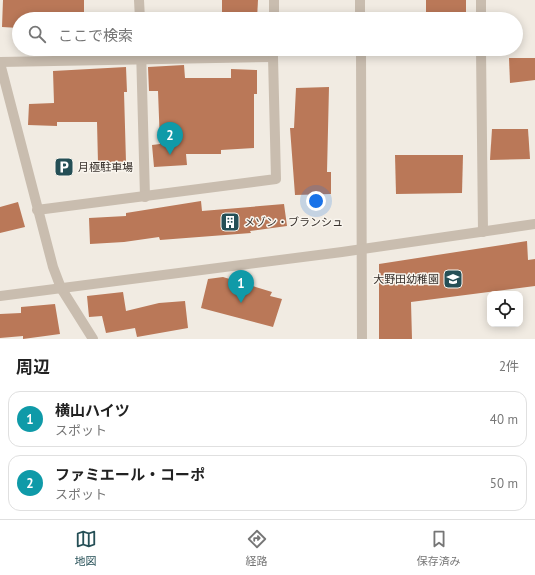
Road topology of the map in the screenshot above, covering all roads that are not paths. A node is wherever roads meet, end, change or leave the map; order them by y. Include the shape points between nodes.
1 (139, 0) edge
2 (274, 0) edge
3 (360, 0) edge
4 (481, 0) edge
5 (140, 12) edge
6 (274, 12) edge
7 (360, 12) edge
8 (481, 12) edge
9 (106, 56) edge
10 (141, 56) edge
11 (273, 56) edge
12 (361, 56) edge
13 (481, 56) edge
14 (0, 62) edge
15 (145, 197) junction
16 (38, 210) junction
17 (535, 224) edge
18 (484, 232) junction
19 (362, 249) junction
20 (61, 288) junction
21 (0, 296) edge
22 (93, 339) edge
23 (362, 339) edge

1 - 5 street
2 - 6 street
3 - 7 street
4 - 8 street
9 - 14 street
10 - 15 street
11 - 15 street via 276,179
12 - 19 street
13 - 18 street
14 - 16 street
15 - 16 street
16 - 20 street
17 - 18 street
18 - 19 street
19 - 20 street
19 - 23 street
20 - 21 street
20 - 22 street

